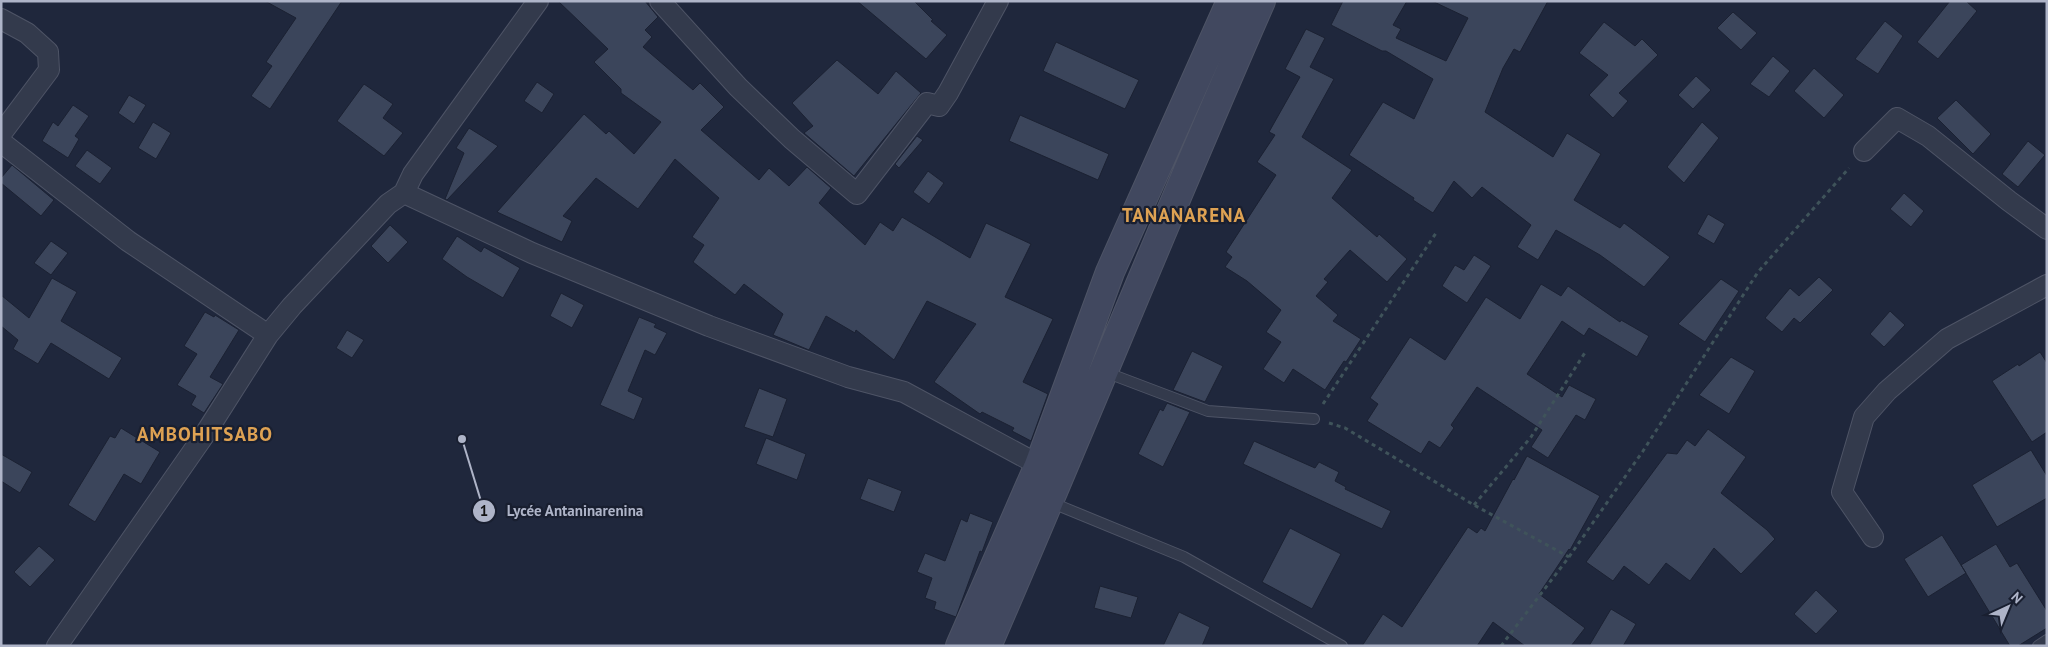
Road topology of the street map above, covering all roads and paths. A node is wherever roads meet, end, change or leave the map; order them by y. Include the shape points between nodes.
1 (538, 1) edge
2 (660, 1) edge
3 (998, 1) edge
4 (1231, 1) edge
5 (1261, 1) edge
6 (1, 19) edge
7 (1198, 76) junction
8 (1223, 88) junction
9 (1, 134) edge
10 (1, 142) edge
11 (1864, 151) joint
12 (404, 193) junction
13 (2047, 229) edge
14 (1436, 233) dead end
15 (1125, 280) junction
16 (2047, 285) edge
17 (268, 334) junction
18 (1586, 351) dead end
19 (1104, 371) junction
20 (1314, 419) junction
21 (1039, 485) junction
22 (1474, 505) junction
23 (1873, 537) dead end
24 (1569, 558) junction
25 (2047, 640) edge
26 (57, 646) edge
27 (960, 646) edge
28 (987, 646) edge
29 (1342, 646) edge
30 (1501, 646) edge
31 (2038, 646) edge

1 - 12 street via 413,174
2 - 3 street via 758,106 857,194 927,103 939,106
4 - 7 street
5 - 8 street
6 - 9 street via 27,33 48,52 50,70
7 - 8 street
7 - 15 street
8 - 15 street
10 - 17 street via 128,241
11 - 13 street via 1897,118 1928,136
11 - 24 path via 1758,272 1643,451
12 - 17 street via 388,204
12 - 21 street via 532,253 710,326 848,377 904,392
14 - 20 path
15 - 19 street
15 - 21 street
16 - 23 street via 1947,339 1887,391 1864,417 1842,492
17 - 26 street via 205,434
18 - 22 path via 1531,437
19 - 20 lane via 1208,411
19 - 21 street
20 - 22 path via 1344,428
21 - 27 street
21 - 28 street
21 - 29 lane via 1184,556
22 - 24 path
24 - 30 path
25 - 31 lane

